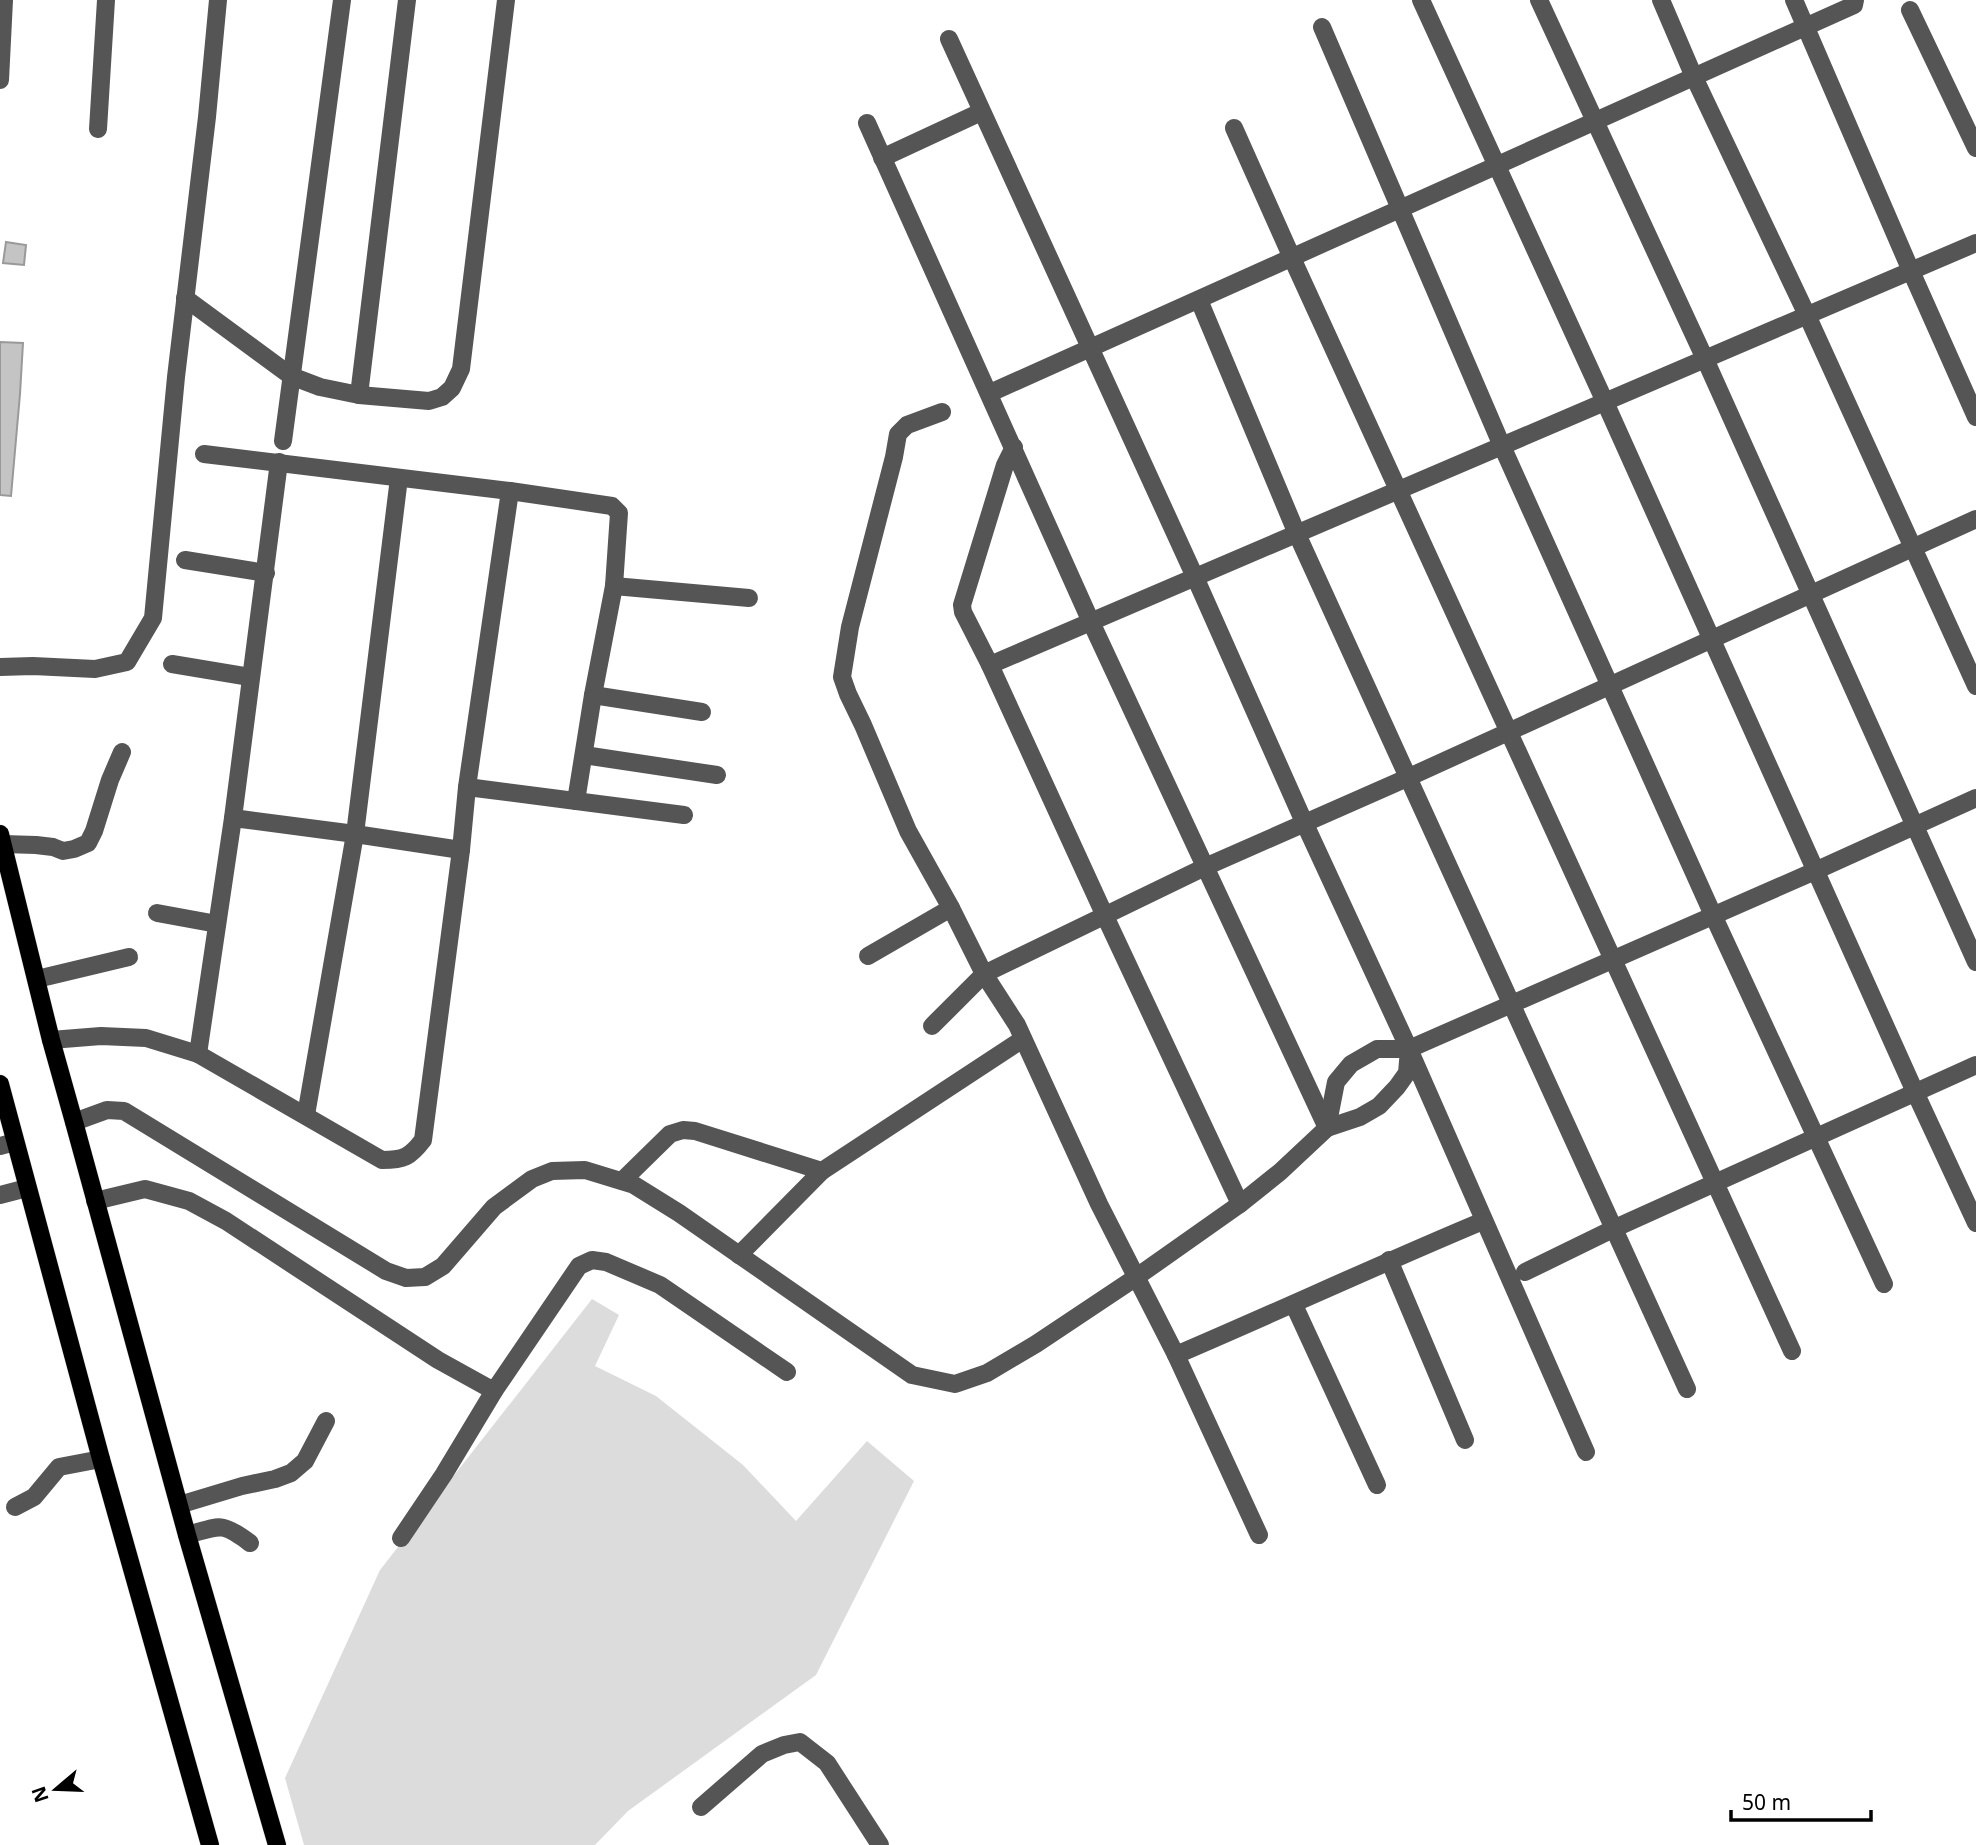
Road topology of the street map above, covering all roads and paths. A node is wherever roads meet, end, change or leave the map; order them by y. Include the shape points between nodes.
1 (4, 0) edge
2 (106, 0) edge
3 (218, 0) edge
4 (342, 0) edge
5 (407, 0) edge
6 (506, 0) edge
7 (1421, 0) edge
8 (1539, 0) edge
9 (1661, 0) edge
10 (1794, 0) edge
11 (1854, 0) edge
12 (1910, 10) dead end
13 (1322, 27) dead end
14 (1806, 27) junction
15 (949, 39) dead end
16 (1694, 77) junction
17 (0, 80) edge
18 (981, 112) junction
19 (1595, 122) junction
20 (867, 123) dead end
21 (1234, 128) dead end
22 (98, 129) dead end
23 (1976, 148) edge
24 (882, 158) junction
25 (1496, 167) junction
26 (1400, 210) junction
27 (1976, 243) edge
28 (1292, 258) junction
29 (1911, 271) junction
30 (185, 298) junction
31 (1199, 300) junction
32 (1807, 316) junction
33 (1089, 347) junction
34 (1705, 359) junction
35 (291, 376) junction
36 (990, 393) junction
37 (359, 396) junction
38 (1605, 402) junction
39 (942, 412) dead end
40 (1976, 417) edge
41 (284, 441) dead end
42 (1502, 446) junction
43 (1014, 447) junction
44 (204, 454) dead end
45 (279, 462) junction
46 (399, 478) junction
47 (1399, 490) junction
48 (510, 491) junction
49 (1976, 519) edge
50 (1297, 534) junction
51 (1912, 548) junction
52 (185, 560) dead end
53 (266, 573) junction
54 (1195, 578) junction
55 (614, 586) junction
56 (1812, 594) junction
57 (749, 598) dead end
58 (1091, 622) junction
59 (1711, 640) junction
60 (172, 664) dead end
61 (990, 665) junction
62 (0, 667) edge
63 (250, 677) junction
64 (1610, 685) junction
65 (1976, 686) edge
66 (593, 695) junction
67 (702, 712) dead end
68 (1508, 732) junction
69 (122, 751) dead end
70 (584, 755) junction
71 (717, 775) dead end
72 (1407, 778) junction
73 (467, 787) junction
74 (1976, 798) edge
75 (576, 801) junction
76 (684, 815) dead end
77 (233, 818) junction
78 (1304, 822) junction
79 (1915, 825) junction
80 (355, 834) junction
81 (1, 839) edge
82 (461, 850) junction
83 (1205, 867) junction
84 (1815, 871) junction
85 (6, 876) edge
86 (951, 908) junction
87 (157, 913) dead end
88 (1713, 915) junction
89 (1105, 916) junction
90 (217, 924) junction
91 (868, 956) dead end
92 (129, 957) dead end
93 (1613, 960) junction
94 (1976, 962) edge
95 (984, 974) junction
96 (37, 979) junction
97 (1511, 1004) junction
98 (932, 1026) dead end
99 (1023, 1039) junction
100 (51, 1040) junction
101 (1409, 1049) junction
102 (198, 1054) junction
103 (1976, 1065) edge
104 (0, 1084) edge
105 (1915, 1092) junction
106 (306, 1115) junction
107 (74, 1122) junction
108 (1327, 1128) junction
109 (1816, 1137) junction
110 (8, 1144) edge
111 (822, 1171) junction
112 (622, 1181) junction
113 (1714, 1183) junction
114 (27, 1188) junction
115 (0, 1195) edge
116 (95, 1201) junction
117 (1240, 1204) junction
118 (1483, 1221) junction
119 (1976, 1223) edge
120 (1614, 1229) junction
121 (739, 1255) junction
122 (1389, 1260) junction
123 (1525, 1272) dead end
124 (1135, 1278) junction
125 (1884, 1284) dead end
126 (1294, 1305) junction
127 (1792, 1351) dead end
128 (1176, 1355) junction
129 (788, 1372) dead end
130 (1688, 1389) dead end
131 (494, 1391) junction
132 (326, 1422) dead end
133 (1465, 1440) dead end
134 (1586, 1452) dead end
135 (101, 1459) junction
136 (1377, 1485) dead end
137 (178, 1505) junction
138 (15, 1507) dead end
139 (187, 1535) junction
140 (1259, 1535) dead end
141 (401, 1538) dead end
142 (250, 1544) dead end
143 (701, 1807) dead end
144 (210, 1845) edge
145 (276, 1845) edge
146 (880, 1845) edge

1 - 17 street
2 - 22 street
3 - 30 street
4 - 35 street
5 - 37 street
6 - 37 street via 461,369 452,388 429,401
7 - 25 street
8 - 19 street
9 - 16 street
10 - 14 street
11 - 14 street via 1854,5
12 - 23 street
13 - 26 street
14 - 16 street
14 - 29 street
15 - 18 street
16 - 19 street
16 - 32 street
18 - 24 street
18 - 33 street
19 - 25 street
19 - 34 street
20 - 24 street
21 - 28 street
24 - 36 street
25 - 26 street
25 - 38 street
26 - 28 street
26 - 42 street
27 - 29 street
28 - 31 street
28 - 47 street
29 - 32 street
29 - 40 street
30 - 35 street
30 - 62 street via 153,618 127,662 95,669
31 - 33 street
31 - 50 street
32 - 34 street
32 - 51 street
33 - 36 street
33 - 54 street
34 - 38 street
34 - 56 street
35 - 37 street
35 - 41 street
36 - 43 street
38 - 42 street
38 - 59 street
39 - 86 street via 907,425 898,434 842,677 908,831
42 - 47 street
42 - 64 street
43 - 58 street
43 - 61 street via 962,605
44 - 45 street
45 - 46 street
45 - 53 street
46 - 48 street
46 - 80 street
47 - 50 street
47 - 68 street
48 - 55 street via 616,509
48 - 73 street
49 - 51 street
50 - 54 street
50 - 72 street
51 - 56 street
51 - 65 street
52 - 53 street
53 - 63 street
54 - 58 street
54 - 78 street
55 - 57 street
55 - 66 street
56 - 59 street
56 - 79 street
58 - 61 street
58 - 83 street
59 - 64 street
59 - 84 street
60 - 63 street
61 - 89 street
63 - 77 street
64 - 68 street
64 - 88 street
66 - 67 street
66 - 70 street
68 - 72 street
68 - 93 street
69 - 81 street via 88,843 64,851
70 - 71 street
70 - 75 street
72 - 78 street
72 - 97 street
73 - 75 street
73 - 82 street
74 - 79 street
75 - 76 street
77 - 80 street
77 - 90 street
78 - 83 street
78 - 101 street
79 - 84 street
79 - 94 street
80 - 82 street
80 - 106 street
81 - 85 main road
82 - 106 street via 423,1140 400,1160 382,1160
83 - 89 street
83 - 108 street
84 - 88 street
84 - 105 street
85 - 96 main road
86 - 91 street
86 - 95 street
87 - 90 street
88 - 93 street
88 - 109 street
89 - 95 street
89 - 117 street
90 - 102 street
92 - 96 street
93 - 97 street
93 - 113 street
95 - 98 street
95 - 99 street
96 - 100 main road
97 - 101 street
97 - 120 street
99 - 111 street
99 - 124 street
100 - 102 street via 146,1038
100 - 107 main road
101 - 108 street via 1407,1073 1379,1106
101 - 108 street via 1377,1049 1351,1064 1336,1082
101 - 118 street
102 - 106 street
103 - 105 street
104 - 110 main road
105 - 109 street
105 - 119 street
107 - 112 street via 107,1110 124,1111 386,1271 406,1278 425,1277 443,1266 494,1207 532,1179 552,1171 585,1170
107 - 116 main road
108 - 117 street
109 - 113 street
109 - 125 street
110 - 114 main road
111 - 112 street via 683,1129 670,1134
111 - 121 street
112 - 121 street
113 - 120 street
113 - 127 street
114 - 115 street
114 - 135 main road
116 - 131 street via 145,1189 189,1201
116 - 137 main road
117 - 124 street
118 - 122 street
118 - 134 street
120 - 123 street
120 - 130 street
121 - 124 street via 912,1375 955,1384 987,1373
122 - 126 street
122 - 133 street
124 - 128 street
126 - 128 street
126 - 136 street
128 - 140 street
129 - 131 street via 660,1285 592,1260 579,1266
131 - 141 street
132 - 137 street via 305,1461 291,1472
135 - 138 street via 59,1467 34,1497
135 - 144 main road
137 - 139 main road
139 - 142 street via 219,1526 230,1528
139 - 145 main road
143 - 146 street via 762,1754 800,1742 827,1763

